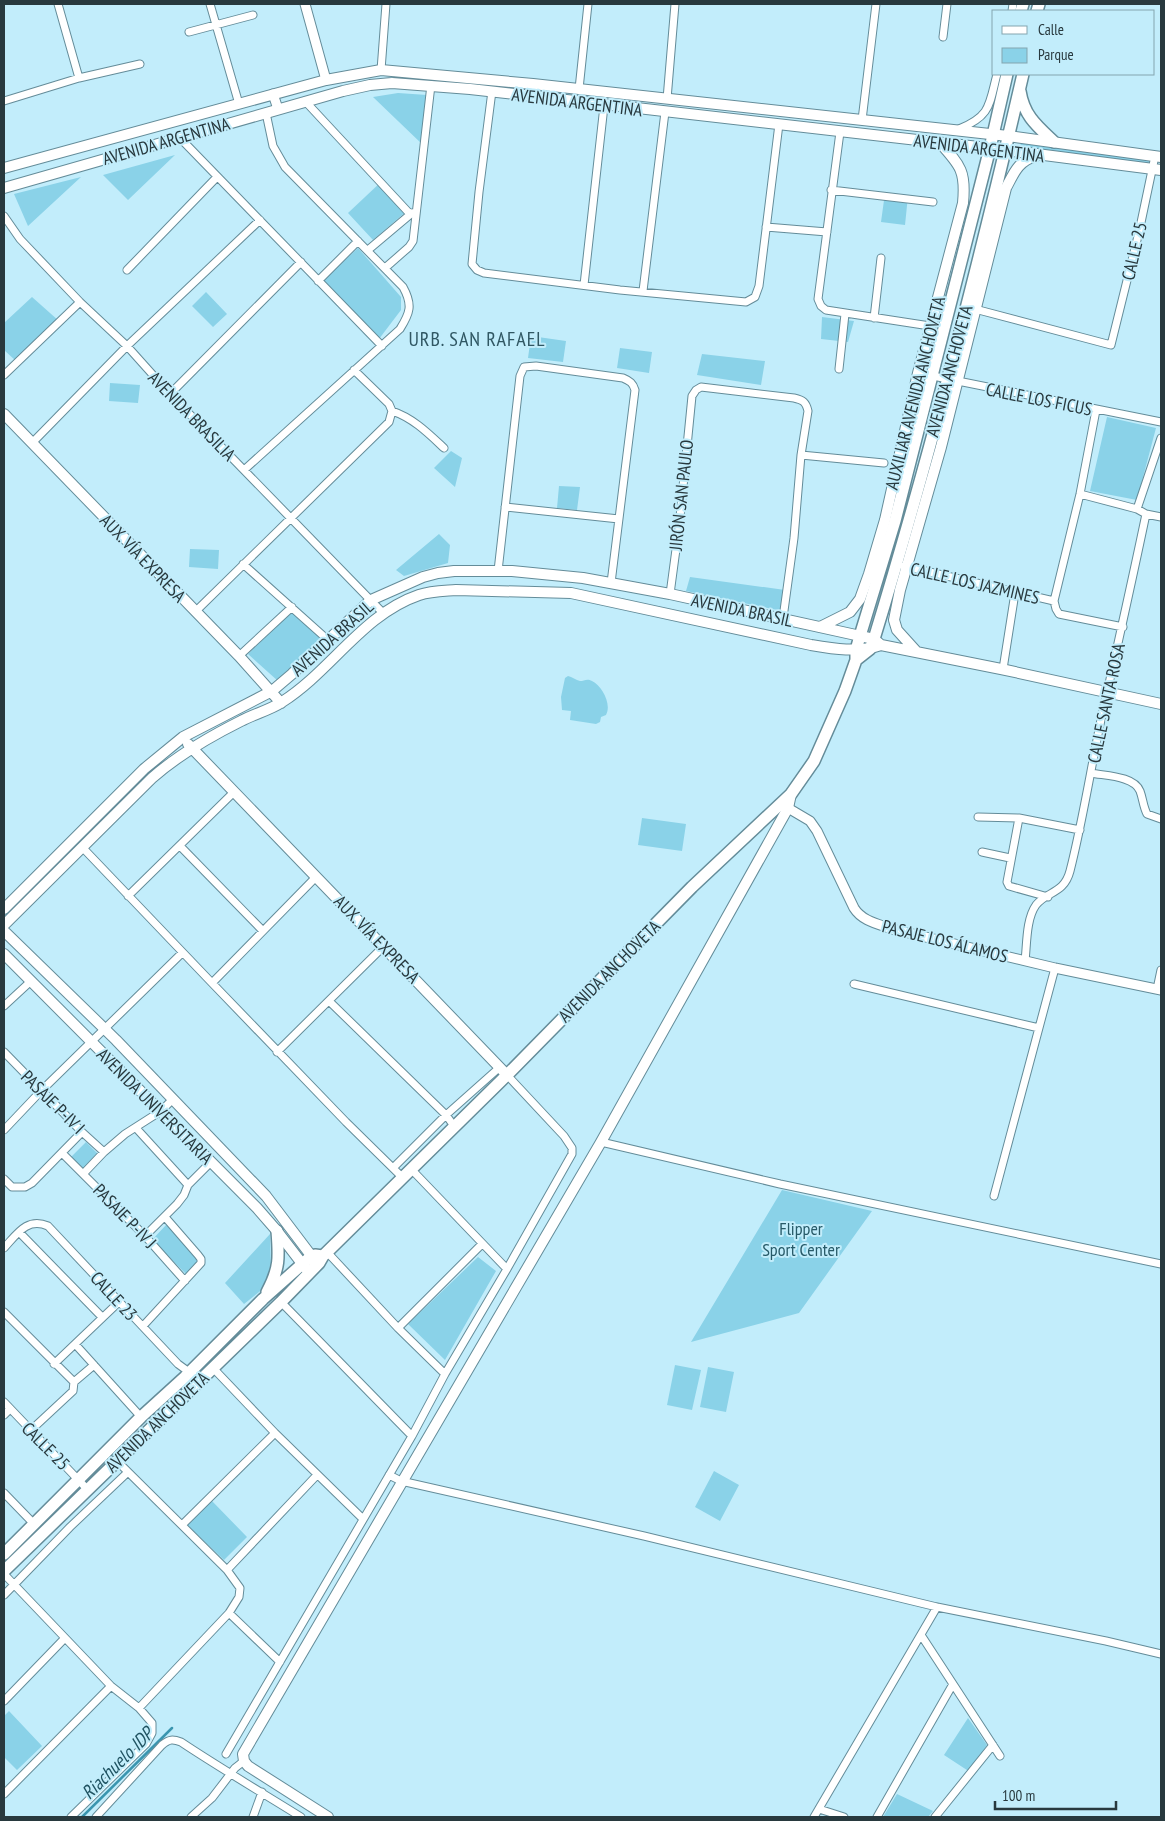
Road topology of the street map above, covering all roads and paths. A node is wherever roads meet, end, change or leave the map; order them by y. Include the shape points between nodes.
1 (58, 4) edge
2 (210, 4) edge
3 (305, 4) edge
4 (386, 4) edge
5 (588, 4) edge
6 (674, 4) edge
7 (876, 4) edge
8 (947, 4) edge
9 (253, 15) dead end
10 (216, 25) junction
11 (189, 32) dead end
12 (943, 37) dead end
13 (140, 64) dead end
14 (381, 70) junction
15 (996, 75) edge
16 (1007, 75) edge
17 (1022, 75) edge
18 (340, 76) junction
19 (79, 78) junction
20 (322, 80) junction
21 (533, 84) junction
22 (431, 85) junction
23 (1019, 88) junction
24 (579, 89) junction
25 (343, 91) junction
26 (492, 92) junction
27 (273, 94) junction
28 (323, 96) junction
29 (532, 97) junction
30 (667, 99) junction
31 (4, 101) edge
32 (305, 101) junction
33 (239, 104) junction
34 (726, 105) junction
35 (604, 106) junction
36 (278, 109) junction
37 (266, 112) junction
38 (665, 112) junction
39 (724, 119) junction
40 (862, 120) junction
41 (779, 124) junction
42 (957, 130) junction
43 (840, 132) junction
44 (993, 134) junction
45 (1008, 136) junction
46 (179, 137) junction
47 (1054, 142) junction
48 (940, 143) junction
49 (990, 148) junction
50 (1005, 150) junction
51 (1042, 155) junction
52 (1158, 156) edge
53 (4, 168) edge
54 (1156, 169) edge
55 (217, 177) junction
56 (4, 188) edge
57 (831, 190) junction
58 (933, 202) dead end
59 (417, 210) junction
60 (410, 214) junction
61 (4, 216) edge
62 (260, 220) junction
63 (766, 227) junction
64 (827, 232) junction
65 (358, 241) junction
66 (368, 250) junction
67 (881, 258) dead end
68 (300, 262) junction
69 (385, 268) junction
70 (126, 270) dead end
71 (318, 281) junction
72 (584, 286) junction
73 (643, 292) junction
74 (80, 302) junction
75 (971, 308) junction
76 (845, 314) junction
77 (874, 318) junction
78 (930, 326) junction
79 (127, 346) junction
80 (382, 346) junction
81 (839, 369) dead end
82 (354, 370) junction
83 (918, 373) junction
84 (4, 375) edge
85 (932, 377) junction
86 (952, 381) junction
87 (170, 394) junction
88 (1096, 410) junction
89 (392, 411) junction
90 (4, 414) edge
91 (1161, 422) edge
92 (1161, 438) edge
93 (32, 443) junction
94 (444, 448) dead end
95 (1159, 450) edge
96 (801, 456) junction
97 (884, 463) dead end
98 (244, 470) junction
99 (1080, 494) junction
100 (505, 507) junction
101 (1137, 509) junction
102 (1146, 514) junction
103 (291, 517) junction
104 (1161, 517) edge
105 (619, 519) junction
106 (243, 564) junction
107 (902, 565) junction
108 (454, 571) junction
109 (498, 571) junction
110 (611, 583) junction
111 (456, 590) junction
112 (1015, 593) junction
113 (670, 594) junction
114 (371, 600) junction
115 (1054, 601) junction
116 (292, 607) junction
117 (195, 612) junction
118 (383, 613) junction
119 (783, 618) junction
120 (820, 627) junction
121 (1123, 627) junction
122 (860, 636) junction
123 (328, 640) junction
124 (875, 644) junction
125 (916, 651) junction
126 (856, 655) junction
127 (239, 656) junction
128 (1003, 669) junction
129 (272, 691) junction
130 (1108, 693) junction
131 (281, 703) junction
132 (1161, 704) edge
133 (183, 737) junction
134 (192, 748) junction
135 (1091, 773) junction
136 (234, 792) junction
137 (791, 794) junction
138 (788, 808) junction
139 (978, 817) dead end
140 (1019, 818) junction
141 (1161, 819) edge
142 (1080, 830) junction
143 (180, 846) junction
144 (82, 847) junction
145 (982, 852) dead end
146 (1010, 858) junction
147 (316, 877) junction
148 (128, 896) junction
149 (1048, 896) junction
150 (4, 909) edge
151 (4, 925) edge
152 (4, 931) edge
153 (263, 931) junction
154 (384, 946) junction
155 (182, 953) junction
156 (4, 954) edge
157 (1025, 960) junction
158 (1056, 968) junction
159 (1161, 970) edge
160 (30, 981) junction
161 (212, 983) junction
162 (854, 984) dead end
163 (1159, 989) edge
164 (328, 1001) junction
165 (4, 1006) edge
166 (1039, 1028) junction
167 (104, 1030) junction
168 (91, 1042) junction
169 (4, 1052) edge
170 (277, 1052) junction
171 (503, 1071) junction
172 (41, 1091) junction
173 (173, 1099) junction
174 (161, 1111) junction
175 (446, 1116) junction
176 (454, 1126) junction
177 (136, 1128) junction
178 (4, 1130) edge
179 (82, 1132) junction
180 (601, 1142) junction
181 (104, 1152) junction
182 (62, 1154) junction
183 (211, 1162) junction
184 (393, 1168) junction
185 (412, 1170) junction
186 (84, 1173) junction
187 (403, 1178) junction
188 (4, 1179) edge
189 (188, 1185) junction
190 (994, 1196) dead end
191 (165, 1217) junction
192 (278, 1231) junction
193 (20, 1232) junction
194 (145, 1236) junction
195 (482, 1244) junction
196 (4, 1248) edge
197 (315, 1261) junction
198 (1161, 1264) edge
199 (507, 1269) junction
200 (185, 1281) junction
201 (263, 1299) junction
202 (120, 1301) junction
203 (280, 1302) junction
204 (4, 1312) edge
205 (102, 1317) junction
206 (143, 1326) junction
207 (398, 1328) junction
208 (75, 1344) junction
209 (54, 1364) junction
210 (94, 1365) junction
211 (213, 1368) junction
212 (189, 1372) junction
213 (445, 1374) junction
214 (74, 1382) junction
215 (4, 1402) edge
216 (10, 1408) junction
217 (4, 1414) edge
218 (141, 1417) junction
219 (30, 1431) junction
220 (275, 1433) junction
221 (412, 1436) junction
222 (117, 1461) junction
223 (128, 1472) junction
224 (317, 1475) junction
225 (389, 1475) junction
226 (79, 1479) junction
227 (401, 1482) junction
228 (88, 1490) junction
229 (4, 1493) edge
230 (363, 1519) junction
231 (34, 1524) junction
232 (182, 1525) junction
233 (4, 1554) edge
234 (226, 1570) junction
235 (4, 1572) edge
236 (14, 1585) junction
237 (4, 1595) edge
238 (937, 1607) junction
239 (229, 1613) junction
240 (921, 1635) junction
241 (65, 1638) junction
242 (1161, 1654) edge
243 (280, 1662) junction
244 (953, 1684) junction
245 (111, 1686) junction
246 (4, 1701) edge
247 (139, 1708) junction
248 (993, 1745) junction
249 (226, 1754) dead end
250 (1000, 1756) dead end
251 (244, 1761) junction
252 (230, 1775) junction
253 (262, 1792) junction
254 (4, 1794) edge
255 (819, 1809) junction
256 (291, 1815) edge
257 (71, 1817) edge
258 (96, 1817) edge
259 (191, 1817) edge
260 (253, 1817) edge
261 (301, 1817) edge
262 (328, 1817) edge
263 (814, 1817) edge
264 (844, 1817) edge
265 (877, 1817) edge
266 (935, 1817) edge

1 - 19 street
2 - 10 street
3 - 20 street
4 - 14 street
5 - 24 street
6 - 30 street
7 - 40 street
8 - 12 street
9 - 10 street
10 - 11 street
10 - 33 street
13 - 19 street
14 - 18 main road, AVENIDA ARGENTINA
14 - 21 main road, AVENIDA ARGENTINA
15 - 42 street via 988,108 979,120
16 - 44 main road, AVENIDA ANCHOVETA
17 - 23 main road, AVENIDA ANCHOVETA
18 - 20 main road, AVENIDA ARGENTINA
18 - 25 street
19 - 31 street
20 - 27 main road, AVENIDA ARGENTINA
20 - 28 street
21 - 24 main road, AVENIDA ARGENTINA
21 - 29 street
22 - 25 main road, AVENIDA ARGENTINA via 392,83
22 - 26 main road, AVENIDA ARGENTINA
22 - 59 street
23 - 45 main road, AVENIDA ANCHOVETA
23 - 47 main road via 1022,105 1029,118
24 - 30 main road, AVENIDA ARGENTINA
25 - 28 main road, AVENIDA ARGENTINA
26 - 29 main road, AVENIDA ARGENTINA
26 - 72 street via 472,264 484,273
27 - 33 main road, AVENIDA ARGENTINA
27 - 36 street
28 - 32 main road, AVENIDA ARGENTINA
29 - 35 main road, AVENIDA ARGENTINA
30 - 34 main road, AVENIDA ARGENTINA
32 - 36 main road, AVENIDA ARGENTINA
32 - 60 street
33 - 53 main road, AVENIDA ARGENTINA
34 - 39 street
34 - 40 main road, AVENIDA ARGENTINA
35 - 38 main road, AVENIDA ARGENTINA
35 - 72 street
36 - 37 main road, AVENIDA ARGENTINA
37 - 46 main road, AVENIDA ARGENTINA
37 - 65 street via 273,146 285,167
38 - 39 main road, AVENIDA ARGENTINA
38 - 73 street
39 - 41 main road, AVENIDA ARGENTINA
40 - 42 main road, AVENIDA ARGENTINA
41 - 43 main road, AVENIDA ARGENTINA
41 - 63 street
42 - 44 main road, AVENIDA ARGENTINA
43 - 48 main road, AVENIDA ARGENTINA
43 - 57 street
44 - 45 main road, AVENIDA ARGENTINA
44 - 49 main road, AVENIDA ANCHOVETA
45 - 47 main road, AVENIDA ARGENTINA
45 - 50 main road, AVENIDA ANCHOVETA
46 - 55 street
46 - 56 main road, AVENIDA ARGENTINA
47 - 52 main road, AVENIDA ARGENTINA
48 - 49 main road, AVENIDA ARGENTINA
48 - 78 main road, AUXILIAR AVENIDA ANCHOVETA via 958,164 965,186
49 - 50 main road, AVENIDA ARGENTINA
49 - 85 main road, AVENIDA ANCHOVETA
50 - 51 main road, AVENIDA ARGENTINA
50 - 75 main road, AVENIDA ANCHOVETA
51 - 54 main road, AVENIDA ARGENTINA
51 - 75 main road via 1027,158 1016,166 1006,188
52 - 54 street, CALLE 25
54 - 75 street, CALLE 25 via 1111,346
55 - 62 street
55 - 70 street
57 - 58 street
57 - 64 street
59 - 60 street
59 - 69 street via 413,241
60 - 66 street
61 - 74 street, AVENIDA BRASILIA via 20,239
62 - 68 street
62 - 79 street
63 - 64 street
63 - 73 street via 759,286 755,297 746,302
64 - 76 street via 818,299 826,310
65 - 66 street
65 - 71 street
66 - 69 street
67 - 77 street
68 - 71 street
68 - 87 street
69 - 80 street via 409,297 409,313 400,329
71 - 80 street
72 - 73 street
74 - 79 street, AVENIDA BRASILIA
74 - 84 street
75 - 86 main road, AVENIDA ANCHOVETA
76 - 77 street
76 - 81 street
77 - 78 street
78 - 83 main road, AUXILIAR AVENIDA ANCHOVETA
79 - 87 street, AVENIDA BRASILIA
79 - 93 street
80 - 82 street
82 - 89 street via 383,396
82 - 98 street
83 - 85 street, CALLE LOS FICUS
83 - 120 main road, AUXILIAR AVENIDA ANCHOVETA via 884,520 860,599 850,612
85 - 86 street, CALLE LOS FICUS
85 - 122 main road, AVENIDA ANCHOVETA via 895,522
86 - 88 street, CALLE LOS FICUS
86 - 107 main road, AVENIDA ANCHOVETA
87 - 98 street, AVENIDA BRASILIA
88 - 91 street, CALLE LOS FICUS
88 - 99 street
89 - 94 street via 405,415
89 - 103 street via 382,430
90 - 93 main road, AUX. VÍA EXPRESA
92 - 95 street
93 - 117 main road, AUX. VÍA EXPRESA
95 - 101 street
96 - 97 street
96 - 113 street, JIRÓN SAN PAULO via 808,411 802,400 701,387 696,390 692,396
96 - 119 street
98 - 103 street, AVENIDA BRASILIA
99 - 101 street
99 - 115 street
100 - 105 street
100 - 105 street via 520,376 524,367 536,366 622,378 634,384
100 - 109 street
101 - 102 street
102 - 104 street
102 - 121 street, CALLE SANTA ROSA
103 - 106 street
103 - 114 street, AVENIDA BRASILIA
105 - 110 street
106 - 116 street
106 - 117 street
107 - 112 street, CALLE LOS JAZMINES
107 - 124 main road, AVENIDA ANCHOVETA
107 - 125 main road via 894,620 897,630
108 - 109 main road, AVENIDA BRASIL
108 - 111 main road
108 - 114 main road, AVENIDA BRASIL via 423,577
109 - 110 main road, AVENIDA BRASIL via 564,575
110 - 113 main road, AVENIDA BRASIL
111 - 118 main road, AVENIDA BRASIL via 419,595
111 - 126 main road, AVENIDA BRASIL via 572,593
112 - 115 street, CALLE LOS JAZMINES
112 - 128 street
113 - 119 main road, AVENIDA BRASIL
114 - 118 street, AVENIDA BRASILIA
114 - 123 main road, AVENIDA BRASIL
115 - 121 street via 1060,614
116 - 123 street
116 - 127 street
117 - 127 main road, AUX. VÍA EXPRESA
118 - 131 main road, AVENIDA BRASIL via 302,688
119 - 120 main road, AVENIDA BRASIL
120 - 122 main road, AVENIDA BRASIL
121 - 130 street, CALLE SANTA ROSA
122 - 124 main road, AVENIDA BRASIL
122 - 126 main road, AVENIDA ANCHOVETA
123 - 129 main road, AVENIDA BRASIL
124 - 125 main road, AVENIDA BRASIL
124 - 126 main road
125 - 128 main road, AVENIDA BRASIL
126 - 137 main road, AVENIDA ANCHOVETA via 845,691 814,761
127 - 129 main road, AUX. VÍA EXPRESA
128 - 130 main road, AVENIDA BRASIL
129 - 131 main road, AUX. VÍA EXPRESA
129 - 133 main road, AVENIDA BRASIL
130 - 132 main road, AVENIDA BRASIL
130 - 135 street, CALLE SANTA ROSA
131 - 134 main road, AVENIDA BRASIL
133 - 134 main road, AUX. VÍA EXPRESA
133 - 150 main road, AVENIDA BRASIL via 144,769
134 - 136 main road, AUX. VÍA EXPRESA
134 - 144 main road, AVENIDA BRASIL via 152,778
135 - 141 street via 1136,784 1147,814
135 - 142 street, CALLE SANTA ROSA
136 - 143 street
136 - 147 main road, AUX. VÍA EXPRESA
137 - 138 main road
137 - 171 main road, AVENIDA ANCHOVETA
138 - 157 street, PASAJE LOS ÁLAMOS via 810,821 859,916 892,929
138 - 180 main road
139 - 140 street
140 - 142 street
140 - 146 street
142 - 149 street, CALLE SANTA ROSA via 1069,875 1063,886
143 - 148 street
143 - 153 street
144 - 148 street
144 - 151 main road, AVENIDA BRASIL
145 - 146 street
146 - 149 street via 1009,886
147 - 153 street
147 - 154 main road, AUX. VÍA EXPRESA
148 - 155 street
149 - 157 street, CALLE SANTA ROSA via 1034,907
152 - 167 main road, AVENIDA UNIVERSITARIA
153 - 161 street
154 - 164 street
154 - 171 main road, AUX. VÍA EXPRESA
155 - 161 street
155 - 167 street
156 - 160 main road, AVENIDA UNIVERSITARIA
157 - 158 street, PASAJE LOS ÁLAMOS
158 - 163 street, PASAJE LOS ÁLAMOS
158 - 166 street
159 - 163 street
160 - 165 street
160 - 168 main road, AVENIDA UNIVERSITARIA
161 - 170 street
162 - 166 street
164 - 170 street
164 - 175 street
166 - 190 street
167 - 168 street
167 - 173 main road, AVENIDA UNIVERSITARIA
168 - 172 street
168 - 174 main road, AVENIDA UNIVERSITARIA
169 - 172 street, PASAJE P-IV I
170 - 184 street
171 - 175 street
171 - 176 main road, AVENIDA ANCHOVETA
171 - 199 street, AUX. VÍA EXPRESA via 570,1142 572,1154
172 - 178 street
172 - 179 street, PASAJE P-IV I
173 - 174 street
173 - 197 main road, AVENIDA UNIVERSITARIA via 266,1196
174 - 177 street
174 - 183 main road, AVENIDA UNIVERSITARIA
175 - 176 street
175 - 184 street
176 - 185 main road, AVENIDA ANCHOVETA
177 - 181 street
177 - 189 street
179 - 181 street, PASAJE P-IV I
179 - 182 street
180 - 198 street via 780,1184
180 - 227 main road
181 - 186 street
182 - 186 street, PASAJE P-IV J
182 - 188 street via 26,1187 12,1187
183 - 189 street
183 - 192 main road, AVENIDA UNIVERSITARIA
184 - 187 street
185 - 187 main road, AVENIDA ANCHOVETA
185 - 195 street
186 - 194 street, PASAJE P-IV J
187 - 197 main road, AVENIDA ANCHOVETA
189 - 191 street via 184,1196
191 - 194 street
191 - 200 street via 201,1259
192 - 197 main road, AVENIDA UNIVERSITARIA
192 - 201 main road via 277,1273
193 - 196 street
193 - 202 street, CALLE 23 via 28,1224 38,1223 52,1229
193 - 205 street
194 - 200 street, PASAJE P-IV J
195 - 199 street
195 - 207 street
197 - 201 main road, AVENIDA ANCHOVETA
197 - 203 main road, AVENIDA ANCHOVETA
197 - 207 street
199 - 213 street
200 - 206 street
201 - 212 main road, AVENIDA ANCHOVETA
202 - 205 street
202 - 206 street, CALLE 23
203 - 211 main road, AVENIDA ANCHOVETA
203 - 221 street
204 - 209 street
205 - 208 street
206 - 212 street, CALLE 23
207 - 213 street
208 - 209 street
208 - 210 street
209 - 214 street
210 - 214 street
210 - 218 street
211 - 220 street
211 - 222 main road, AVENIDA ANCHOVETA
212 - 218 main road, AVENIDA ANCHOVETA
213 - 221 street
214 - 219 street via 73,1391
215 - 216 street, CALLE 25
216 - 217 street
216 - 219 street, CALLE 25
218 - 226 main road, AVENIDA ANCHOVETA
219 - 226 street, CALLE 25
220 - 224 street
220 - 232 street
221 - 225 street
222 - 223 street
222 - 228 main road, AVENIDA ANCHOVETA
223 - 232 street
223 - 236 street
224 - 230 street
224 - 234 street
225 - 227 street
225 - 230 street
226 - 228 street, CALLE 25
226 - 231 main road, AVENIDA ANCHOVETA
227 - 238 street via 644,1536
227 - 251 main road via 243,1754
228 - 235 main road, AVENIDA ANCHOVETA
229 - 231 street
230 - 243 street
231 - 233 main road, AVENIDA ANCHOVETA
232 - 234 street
234 - 239 street via 240,1588 239,1597
235 - 236 street
236 - 237 street
236 - 241 street
238 - 240 street
238 - 242 street
239 - 243 street
239 - 247 street
240 - 244 street
240 - 255 street
241 - 245 street
241 - 246 street
243 - 249 street
244 - 248 street
244 - 265 street
245 - 247 street
245 - 254 street
247 - 257 street via 152,1723 152,1733 146,1744
248 - 250 street
248 - 266 street
251 - 252 street
251 - 262 main road
252 - 253 street
252 - 258 street via 181,1742 168,1740
252 - 259 street
253 - 256 street
253 - 260 street
255 - 263 street
255 - 264 street
256 - 261 street

